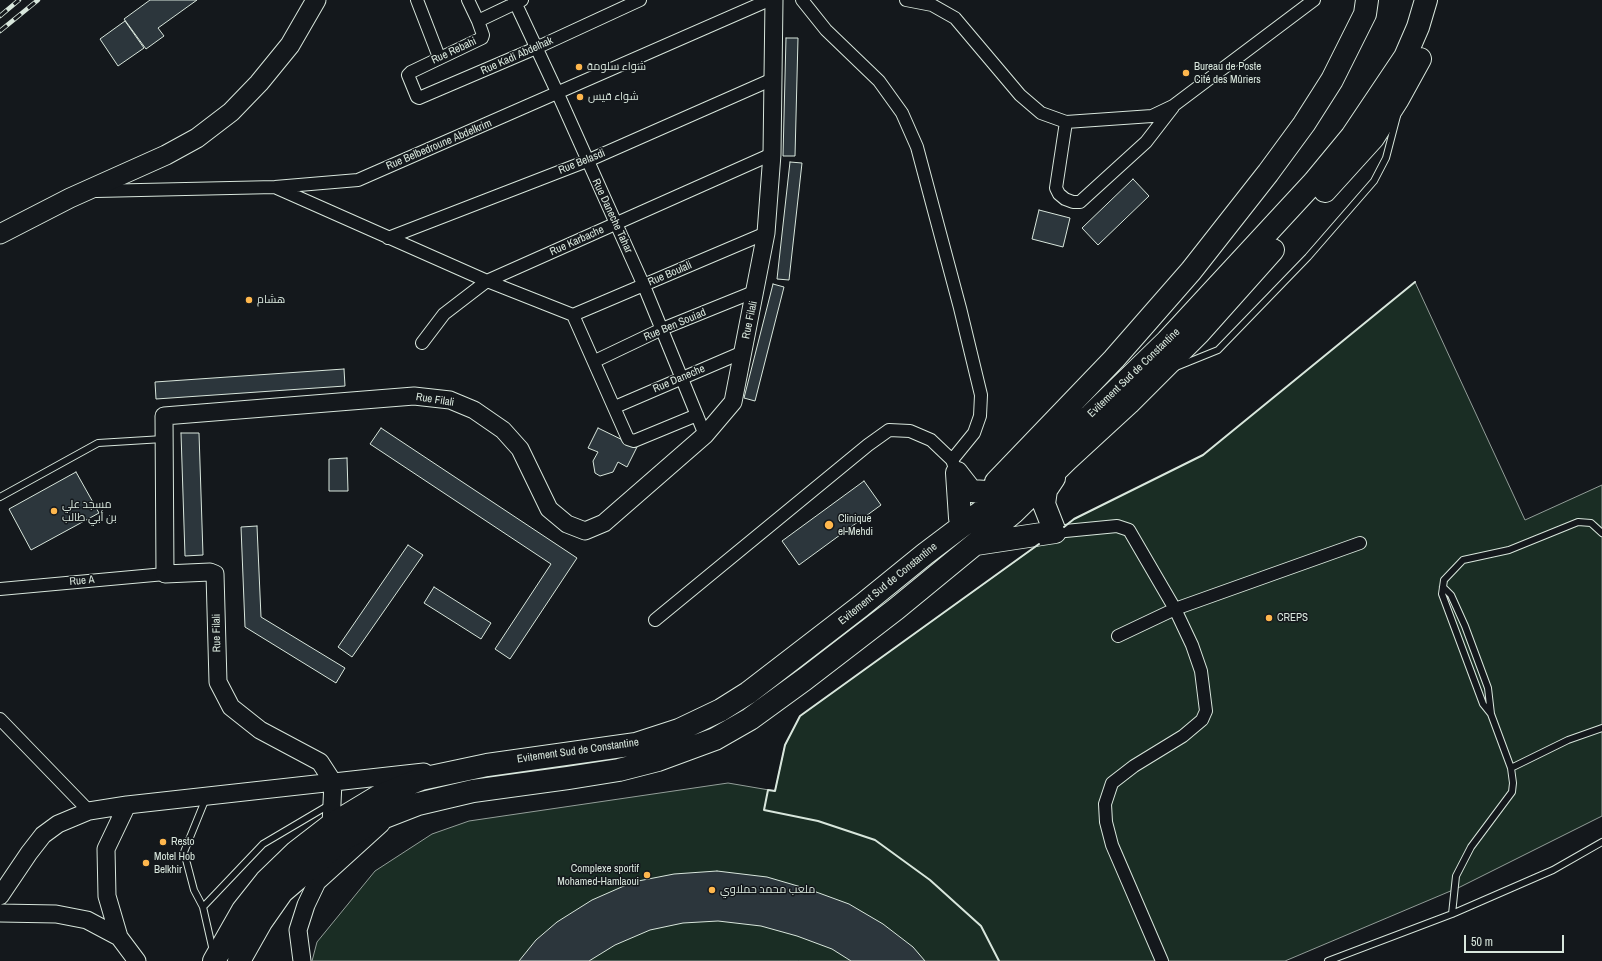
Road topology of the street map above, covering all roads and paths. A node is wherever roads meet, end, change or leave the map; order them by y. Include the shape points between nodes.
1 (417, 0) edge
2 (468, 0) edge
3 (640, 0) edge
4 (769, 0) edge
5 (774, 0) edge
6 (802, 0) edge
7 (906, 0) edge
8 (1314, 0) edge
9 (1367, 0) edge
10 (1426, 0) edge
11 (1440, 0) edge
12 (517, 1) edge
13 (316, 3) edge
14 (478, 20) junction
15 (536, 48) junction
16 (439, 57) junction
17 (409, 74) joint
18 (773, 79) junction
19 (1405, 86) junction
20 (558, 94) junction
21 (1173, 106) junction
22 (1066, 122) junction
23 (772, 154) junction
24 (587, 161) junction
25 (275, 187) junction
26 (86, 191) junction
27 (616, 224) junction
28 (766, 233) junction
29 (0, 234) edge
30 (388, 238) junction
31 (487, 281) junction
32 (644, 286) junction
33 (756, 291) junction
34 (573, 315) junction
35 (662, 329) junction
36 (422, 343) dead end
37 (743, 352) junction
38 (595, 361) junction
39 (1156, 376) junction
40 (682, 377) junction
41 (615, 407) junction
42 (697, 415) junction
43 (705, 435) junction
44 (163, 439) junction
45 (1067, 460) junction
46 (954, 467) junction
47 (987, 492) junction
48 (0, 497) edge
49 (960, 518) junction
50 (1056, 532) junction
51 (1602, 533) edge
52 (1360, 543) dead end
53 (975, 545) junction
54 (925, 554) junction
55 (165, 574) junction
56 (1443, 587) junction
57 (0, 589) edge
58 (1175, 609) junction
59 (655, 620) dead end
60 (1118, 636) dead end
61 (1491, 714) junction
62 (0, 719) edge
63 (1602, 728) edge
64 (488, 765) junction
65 (1510, 768) junction
66 (333, 782) junction
67 (206, 796) junction
68 (332, 804) junction
69 (127, 805) junction
70 (89, 811) junction
71 (392, 814) junction
72 (331, 825) junction
73 (1602, 842) edge
74 (0, 896) edge
75 (203, 907) junction
76 (0, 913) edge
77 (1452, 914) junction
78 (119, 937) junction
79 (215, 960) edge
80 (137, 961) edge
81 (239, 961) edge
82 (302, 961) edge
83 (1162, 961) edge
84 (1328, 961) edge

1 - 16 street
2 - 14 street
3 - 15 street, Rue Kadi Abdelhak
4 - 20 street, Rue Belbedroune Abdelkrim
5 - 18 street, Rue Filali
6 - 46 street via 826,30 879,81 902,113 917,147 981,395 980,416 974,433
7 - 22 street via 932,5 955,18 1020,95 1040,114
8 - 21 street
9 - 47 highway via 1365,14 1332,80 1268,173 1190,271 1114,359
10 - 54 highway, Evitement Sud de Constantine via 1405,57 1352,136 1314,182 1167,342 1091,415 990,505
11 - 19 highway, Evitement Sud de Constantine via 1420,58
12 - 14 street, Rue Rebahi
12 - 15 street, Rue Daneche Tahar
13 - 26 main road via 290,45 231,112 197,138 166,155
14 - 16 street, Rue Rebahi via 482,38
15 - 17 street, Rue Kadi Abdelhak via 419,98
15 - 20 street, Rue Daneche Tahar
16 - 17 street, Rue Rebahi
18 - 23 street, Rue Filali
18 - 24 street, Rue Belasdi
19 - 39 highway, Evitement Sud de Constantine via 1373,138 1199,333
19 - 39 lane via 1386,158 1374,181 1308,257 1218,350
20 - 24 street, Rue Daneche Tahar
20 - 25 street, Rue Belbedroune Abdelkrim via 358,180
21 - 22 street via 1152,116
21 - 22 street via 1146,142 1080,202 1065,200 1056,188
23 - 27 street, Rue Karbache
23 - 28 street, Rue Filali
24 - 27 street, Rue Daneche Tahar
24 - 30 street, Rue Belasdi
25 - 26 street, Rue Belbedroune Abdelkrim
25 - 30 street
26 - 29 main road
27 - 31 street, Rue Karbache
27 - 32 street, Rue Daneche Tahar
28 - 32 street, Rue Boulali
28 - 33 street, Rue Filali
30 - 31 street
31 - 34 street
31 - 36 street, Rue Karbache via 444,314
32 - 34 street, Rue Boulali
32 - 35 street, Rue Daneche Tahar
33 - 35 street, Rue Ben Souiad
33 - 37 street, Rue Filali
34 - 38 street
35 - 38 street, Rue Ben Souiad
35 - 40 street, Rue Daneche Tahar
37 - 40 street, Rue Daneche
37 - 43 street, Rue Filali via 732,402
38 - 41 street
39 - 45 highway, Evitement Sud de Constantine
40 - 41 street, Rue Daneche
40 - 42 street, Rue Daneche Tahar
41 - 42 street via 628,439 634,441
42 - 43 street, Rue Daneche Tahar
43 - 44 street, Rue Filali via 604,522 584,531 567,524 549,509 520,450 503,430 474,410 450,400 414,396 166,416 163,418
44 - 48 lane via 98,443
44 - 55 street, Rue Filali
45 - 50 highway via 1050,482 1044,496 1046,512
45 - 53 highway, Evitement Sud de Constantine via 1014,512
46 - 47 highway via 971,491
46 - 49 highway
46 - 59 street via 931,440 910,431 889,430
47 - 49 highway
49 - 54 highway
50 - 53 highway
50 - 58 street via 1117,526 1129,530
51 - 56 lane via 1591,523 1578,522 1509,550 1463,560 1444,580
52 - 58 street
53 - 71 highway, Evitement Sud de Constantine via 805,679 750,719 715,740 658,760 619,770 473,791 418,804
54 - 64 highway, Evitement Sud de Constantine via 748,693 721,710 679,730 636,744
55 - 57 street, Rue A
55 - 66 street, Rue Filali via 215,574 218,682 230,707 260,730 320,762
56 - 61 lane via 1442,594 1464,654 1483,704
56 - 61 lane via 1452,594 1465,626 1488,688
58 - 60 street
58 - 83 street via 1201,671 1206,711 1202,720 1184,736 1134,766 1112,783 1105,804 1106,822 1112,845
61 - 65 lane
62 - 70 street
63 - 65 lane via 1568,740
64 - 66 street
64 - 72 highway, Evitement Sud de Constantine via 407,785 379,796
65 - 77 lane via 1512,792 1471,847 1456,876
66 - 67 street
66 - 68 street
67 - 69 street
67 - 75 lane via 184,852 194,890
68 - 72 street
68 - 75 lane via 263,844
69 - 70 street
69 - 78 street via 106,849 107,896
70 - 74 street via 58,824 43,835
71 - 81 highway, Evitement Sud de Constantine via 343,840 282,892
71 - 82 street via 317,882 298,930
72 - 79 highway, Evitement Sud de Constantine via 296,852 266,881 243,910
73 - 77 lane via 1553,870
75 - 79 lane
76 - 78 street via 56,914 87,920
77 - 84 lane
78 - 80 street

